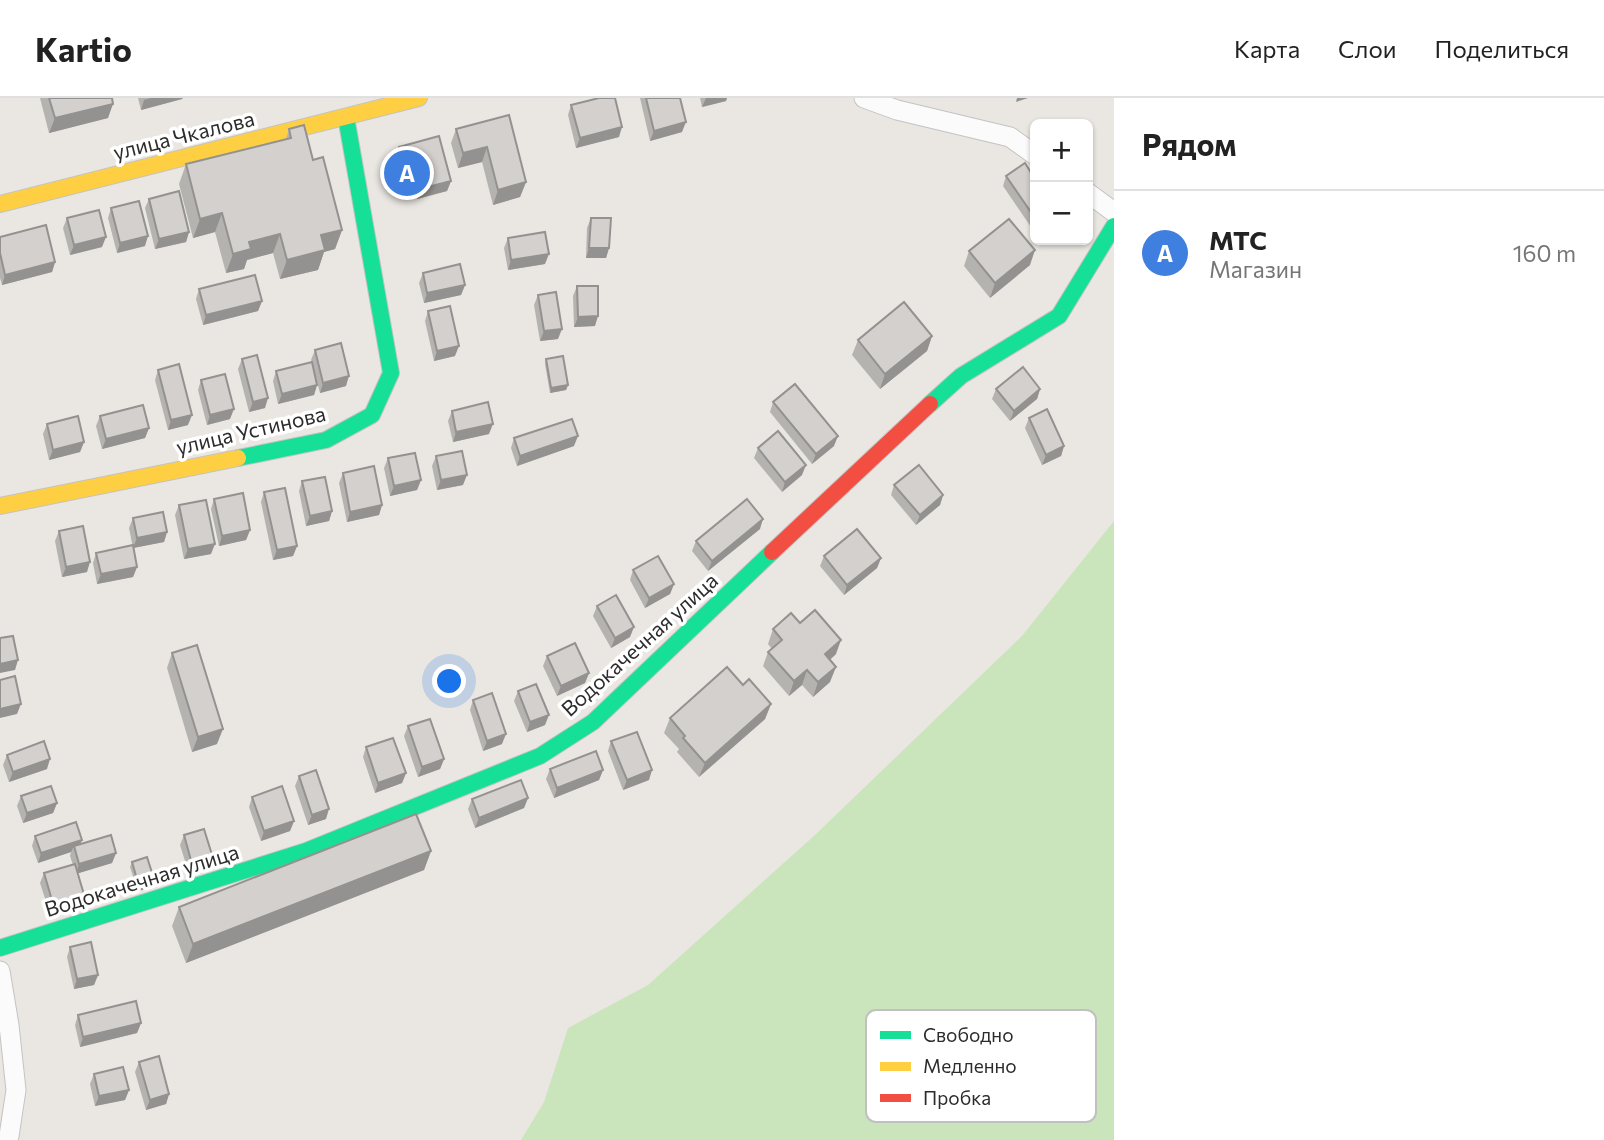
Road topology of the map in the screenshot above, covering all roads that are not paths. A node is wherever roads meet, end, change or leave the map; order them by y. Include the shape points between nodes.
1 (419, 98) edge
2 (864, 98) edge
3 (346, 117) junction
4 (1030, 151) edge
5 (1093, 197) edge
6 (0, 204) edge
7 (1114, 212) edge
8 (1114, 226) edge
9 (0, 506) edge
10 (0, 947) edge
11 (0, 971) edge
12 (7, 1140) edge

1 - 3 street, улица Чкалова
2 - 4 street via 1010,137
3 - 6 street, улица Чкалова
3 - 9 street, улица Устинова via 391,373 372,415 326,440
5 - 7 street
8 - 10 street, Водокачечная улица via 1059,316 961,376 582,729 540,756 306,852
11 - 12 street via 16,1090

